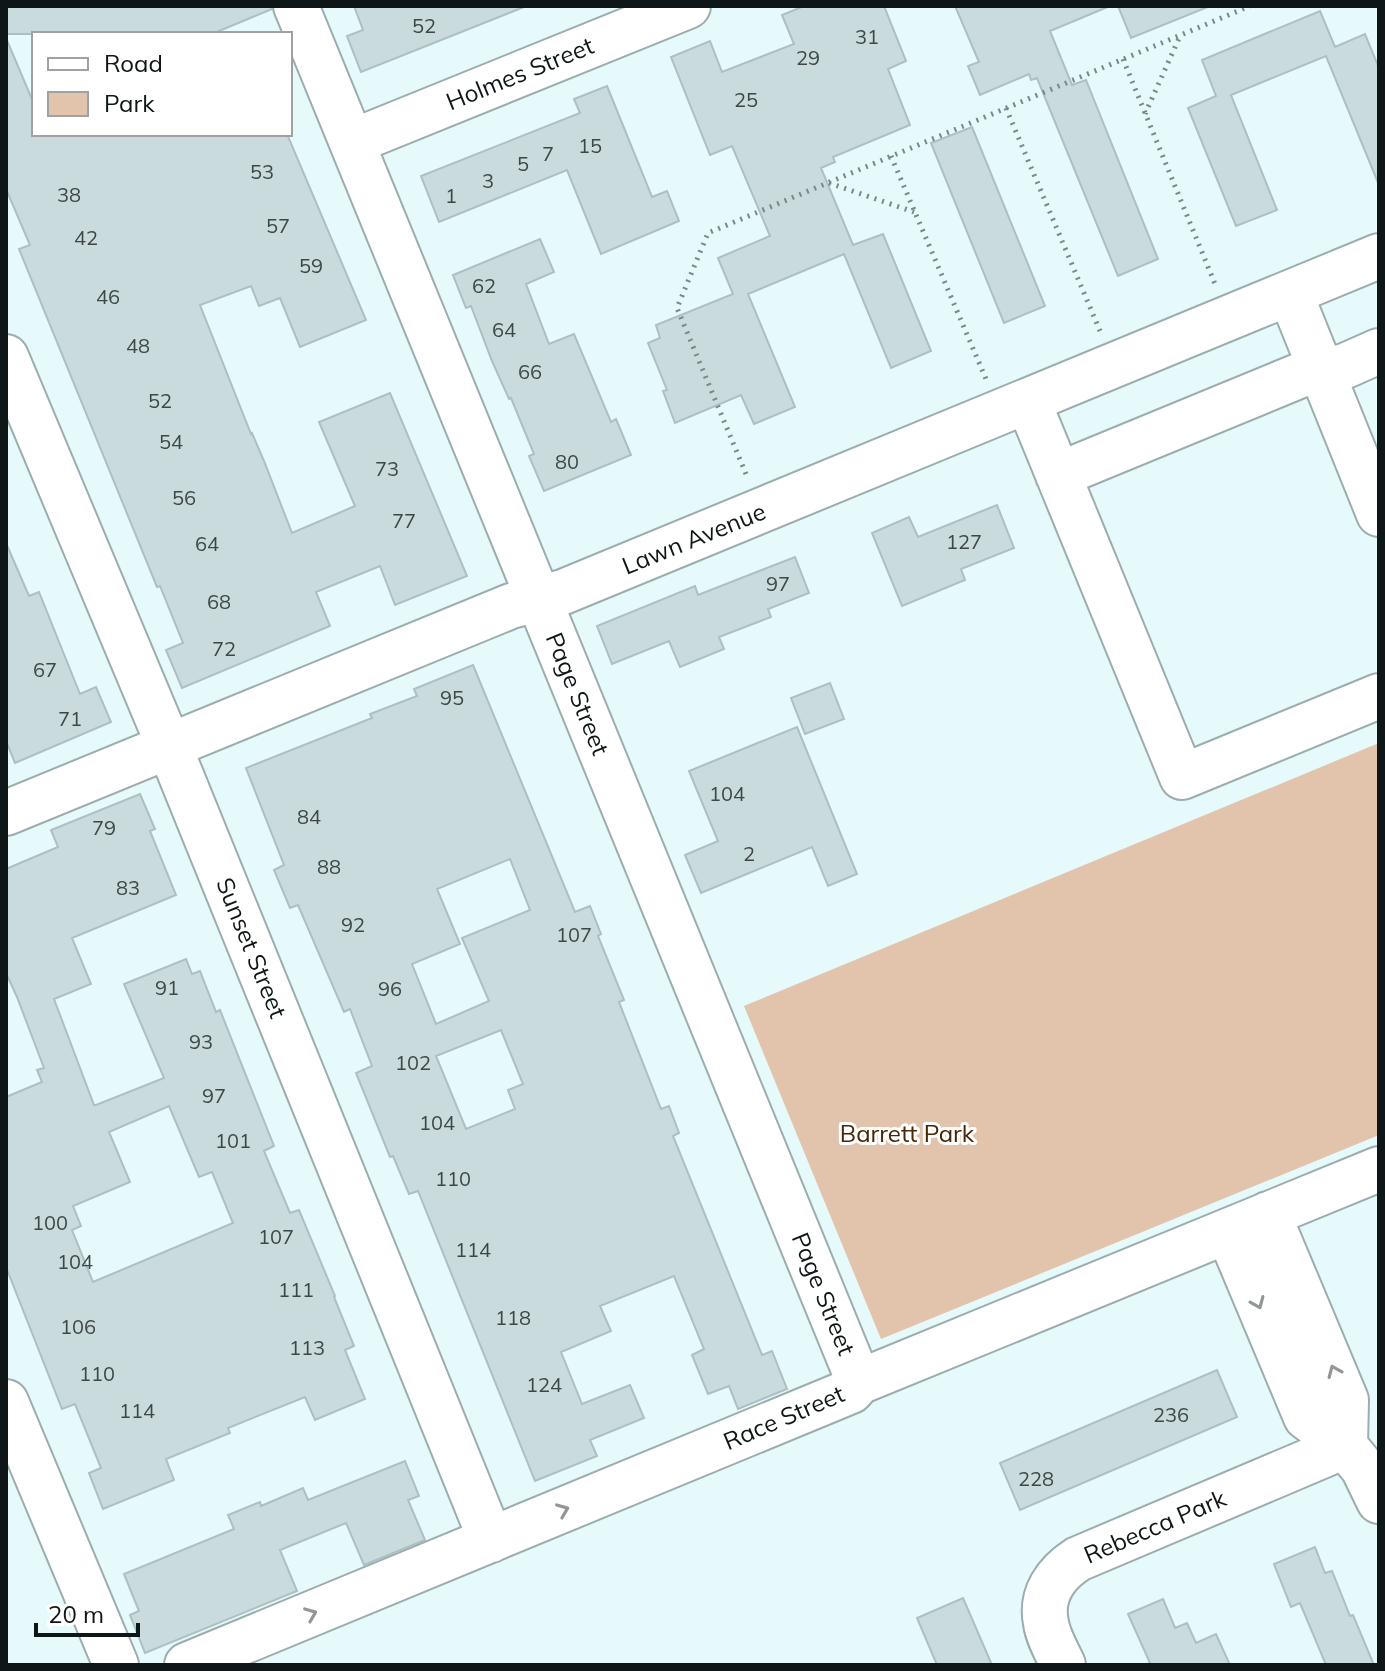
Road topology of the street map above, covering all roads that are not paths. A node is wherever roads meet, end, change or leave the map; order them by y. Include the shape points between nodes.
1 (296, 6) edge
2 (688, 6) edge
3 (352, 142) junction
4 (1379, 256) edge
5 (1290, 293) junction
6 (1379, 351) edge
7 (6, 357) edge
8 (1321, 371) junction
9 (1009, 394) junction
10 (1058, 475) junction
11 (1379, 514) edge
12 (538, 599) junction
13 (1379, 696) edge
14 (169, 746) junction
15 (6, 813) edge
16 (1379, 1169) edge
17 (1268, 1214) junction
18 (1228, 1231) junction
19 (859, 1382) junction
20 (6, 1402) edge
21 (1345, 1446) junction
22 (1379, 1501) edge
23 (491, 1540) junction
24 (116, 1665) edge
25 (187, 1665) edge
26 (1063, 1665) edge

1 - 3 street, Page Street
2 - 3 street, Holmes Street
3 - 12 street, Page Street
4 - 5 street, Lawn Avenue
5 - 8 street
5 - 9 street, Lawn Avenue
6 - 8 street
7 - 14 street, Sunset Street
8 - 10 street
8 - 11 street
9 - 10 street
9 - 12 street, Lawn Avenue
10 - 13 street via 1182,777
12 - 14 street, Lawn Avenue
12 - 19 street, Page Street
14 - 15 street, Lawn Avenue
14 - 23 street, Sunset Street
16 - 17 street, Race Street
17 - 18 street, Race Street
21 -> 17 street via 1346,1400
18 - 19 street, Race Street
18 -> 21 street via 1306,1417
23 -> 19 street, Race Street via 851,1391
20 - 24 street
21 - 22 street
21 - 26 street, Rebecca Park via 1065,1567 1044,1603 1046,1624
25 -> 23 street, Race Street

